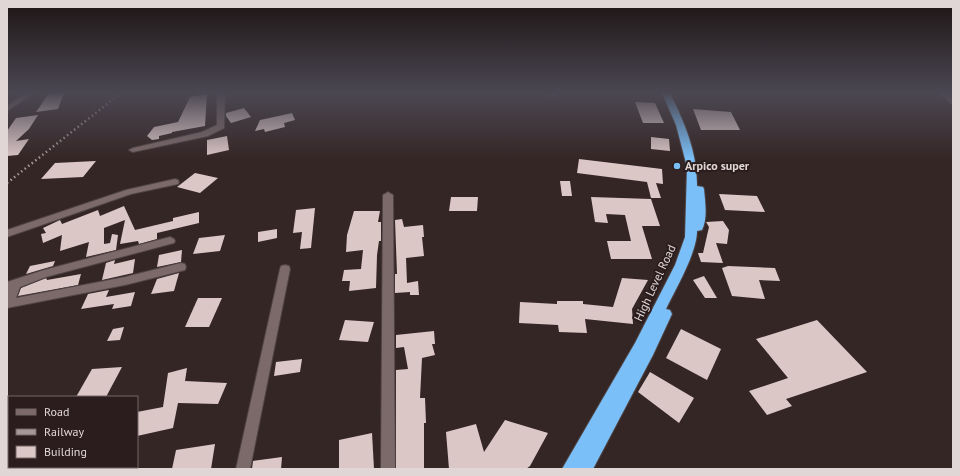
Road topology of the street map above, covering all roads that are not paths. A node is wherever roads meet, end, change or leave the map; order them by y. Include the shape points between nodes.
1 (221, 115) edge
2 (679, 115) edge
3 (680, 115) edge
4 (685, 126) junction
5 (133, 150) dead end
6 (175, 182) dead end
7 (388, 194) dead end
8 (7, 234) edge
9 (170, 241) dead end
10 (181, 267) dead end
11 (285, 269) dead end
12 (11, 285) edge
13 (243, 469) edge
14 (388, 469) edge
15 (571, 469) edge
16 (584, 469) edge

1 - 5 street via 221,126 205,134
2 - 4 highway, High Level Road
3 - 4 highway, High Level Road
4 - 15 highway, High Level Road via 692,167 691,237 681,265 640,347
4 - 16 highway, High Level Road via 698,168 700,209 696,249 648,351
6 - 8 street via 129,192
7 - 14 street
9 - 12 street
10 - 12 street via 8,304
11 - 13 street

